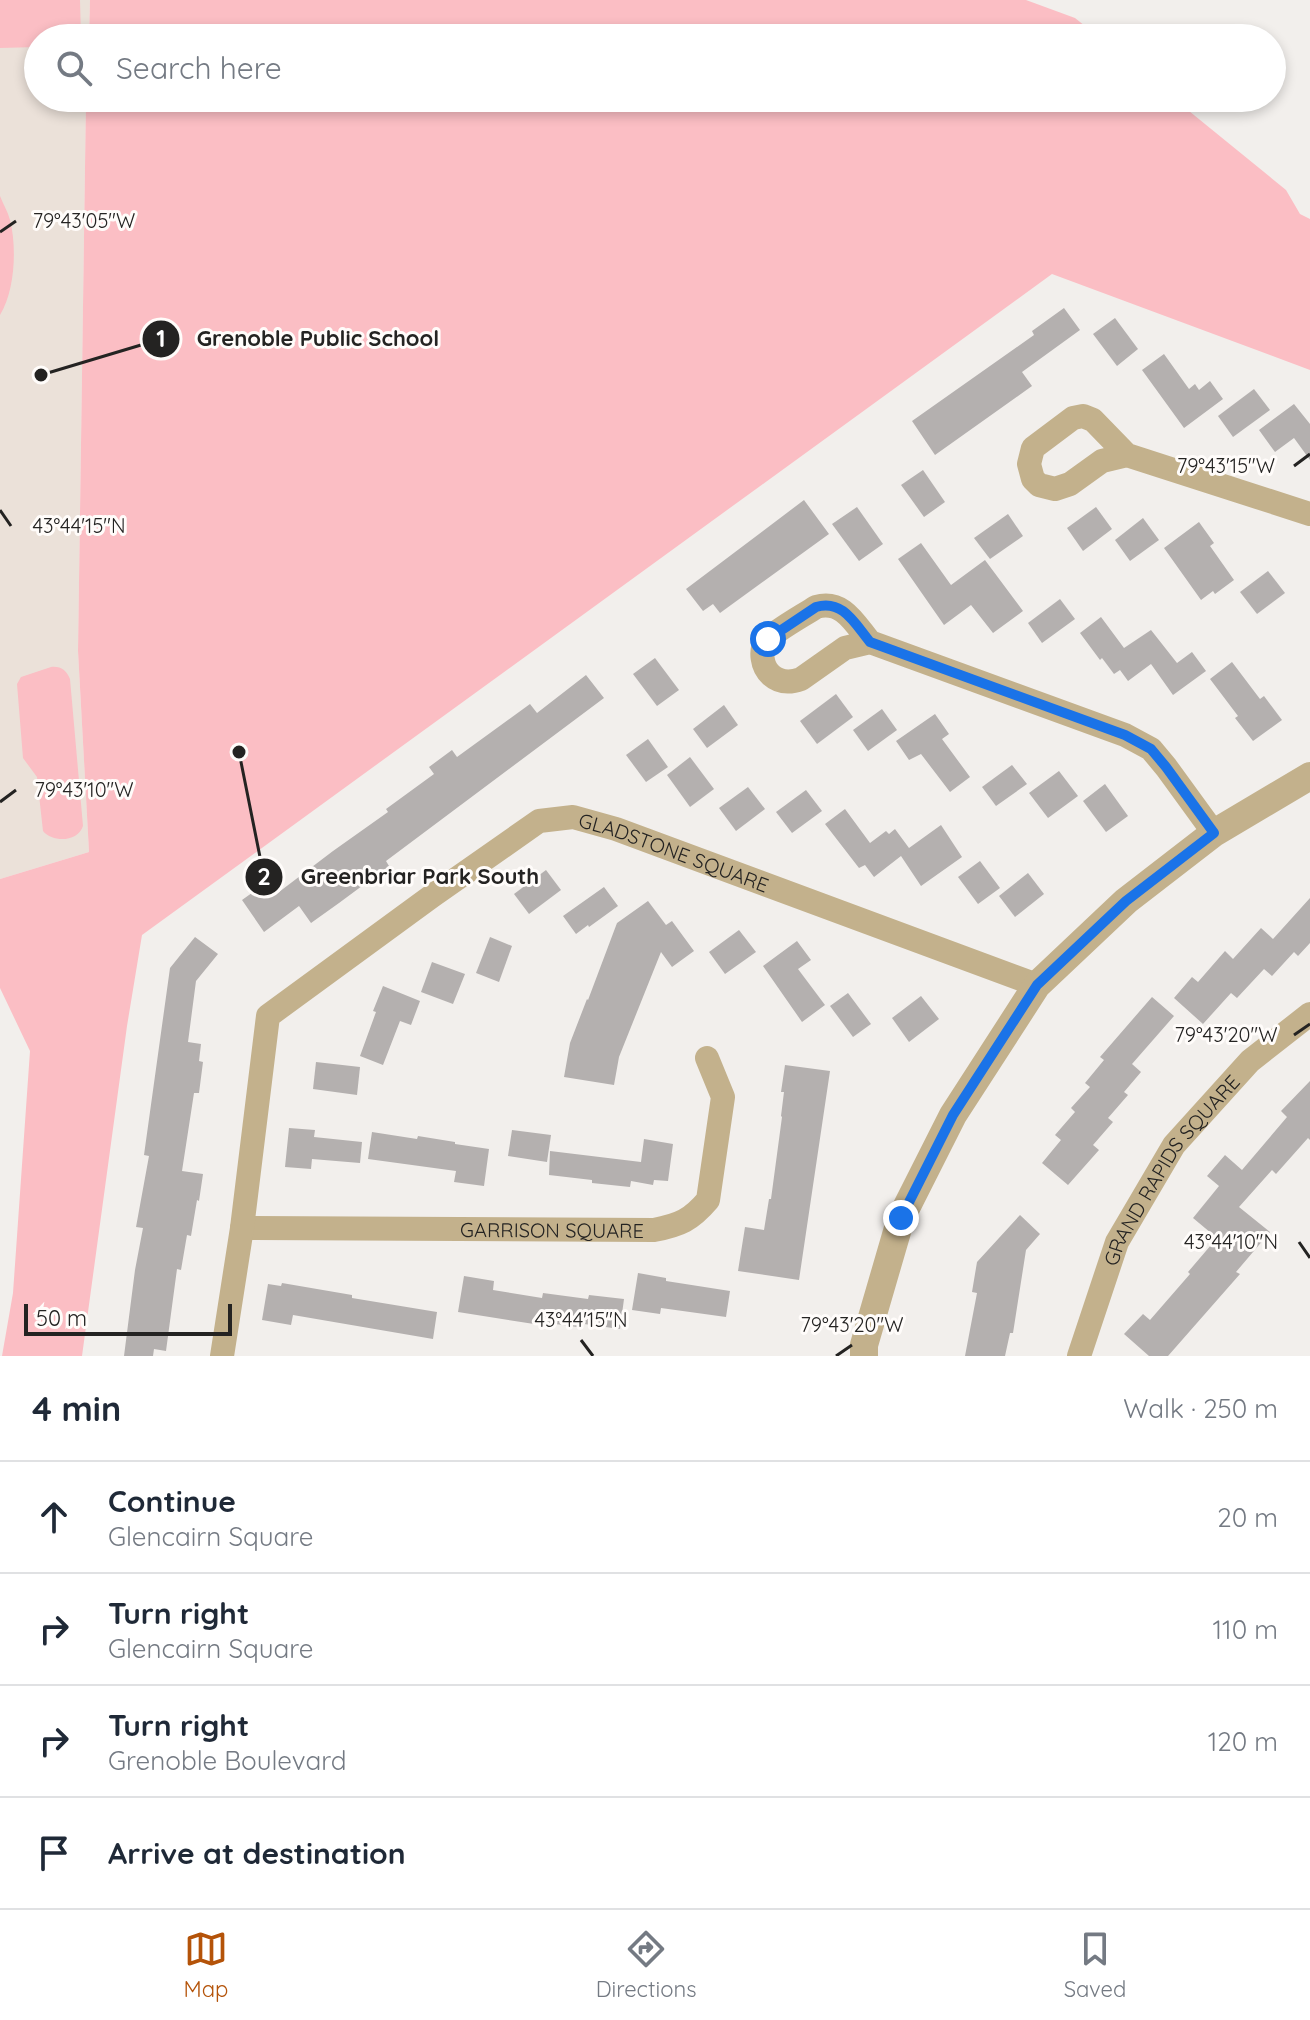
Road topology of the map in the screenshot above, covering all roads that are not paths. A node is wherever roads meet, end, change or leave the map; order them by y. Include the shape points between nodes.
1 (1127, 455) dead end
2 (1310, 514) edge
3 (870, 642) dead end
4 (1310, 776) edge
5 (1214, 833) junction
6 (1037, 985) junction
7 (1310, 1014) edge
8 (707, 1058) dead end
9 (242, 1228) junction
10 (222, 1356) edge
11 (864, 1356) edge
12 (1079, 1356) edge

1 - 2 street
3 - 5 street via 1151,749
4 - 5 street
5 - 6 street via 1126,901
6 - 9 street, GLADSTONE SQUARE via 616,829 573,817 539,821 268,1016
6 - 11 street via 953,1115 901,1218
7 - 12 street, GRAND RAPIDS SQUARE via 1250,1061 1174,1145 1117,1242
8 - 9 street, GARRISON SQUARE via 723,1097 708,1200 679,1225 654,1230
9 - 10 street, GLADSTONE SQUARE

